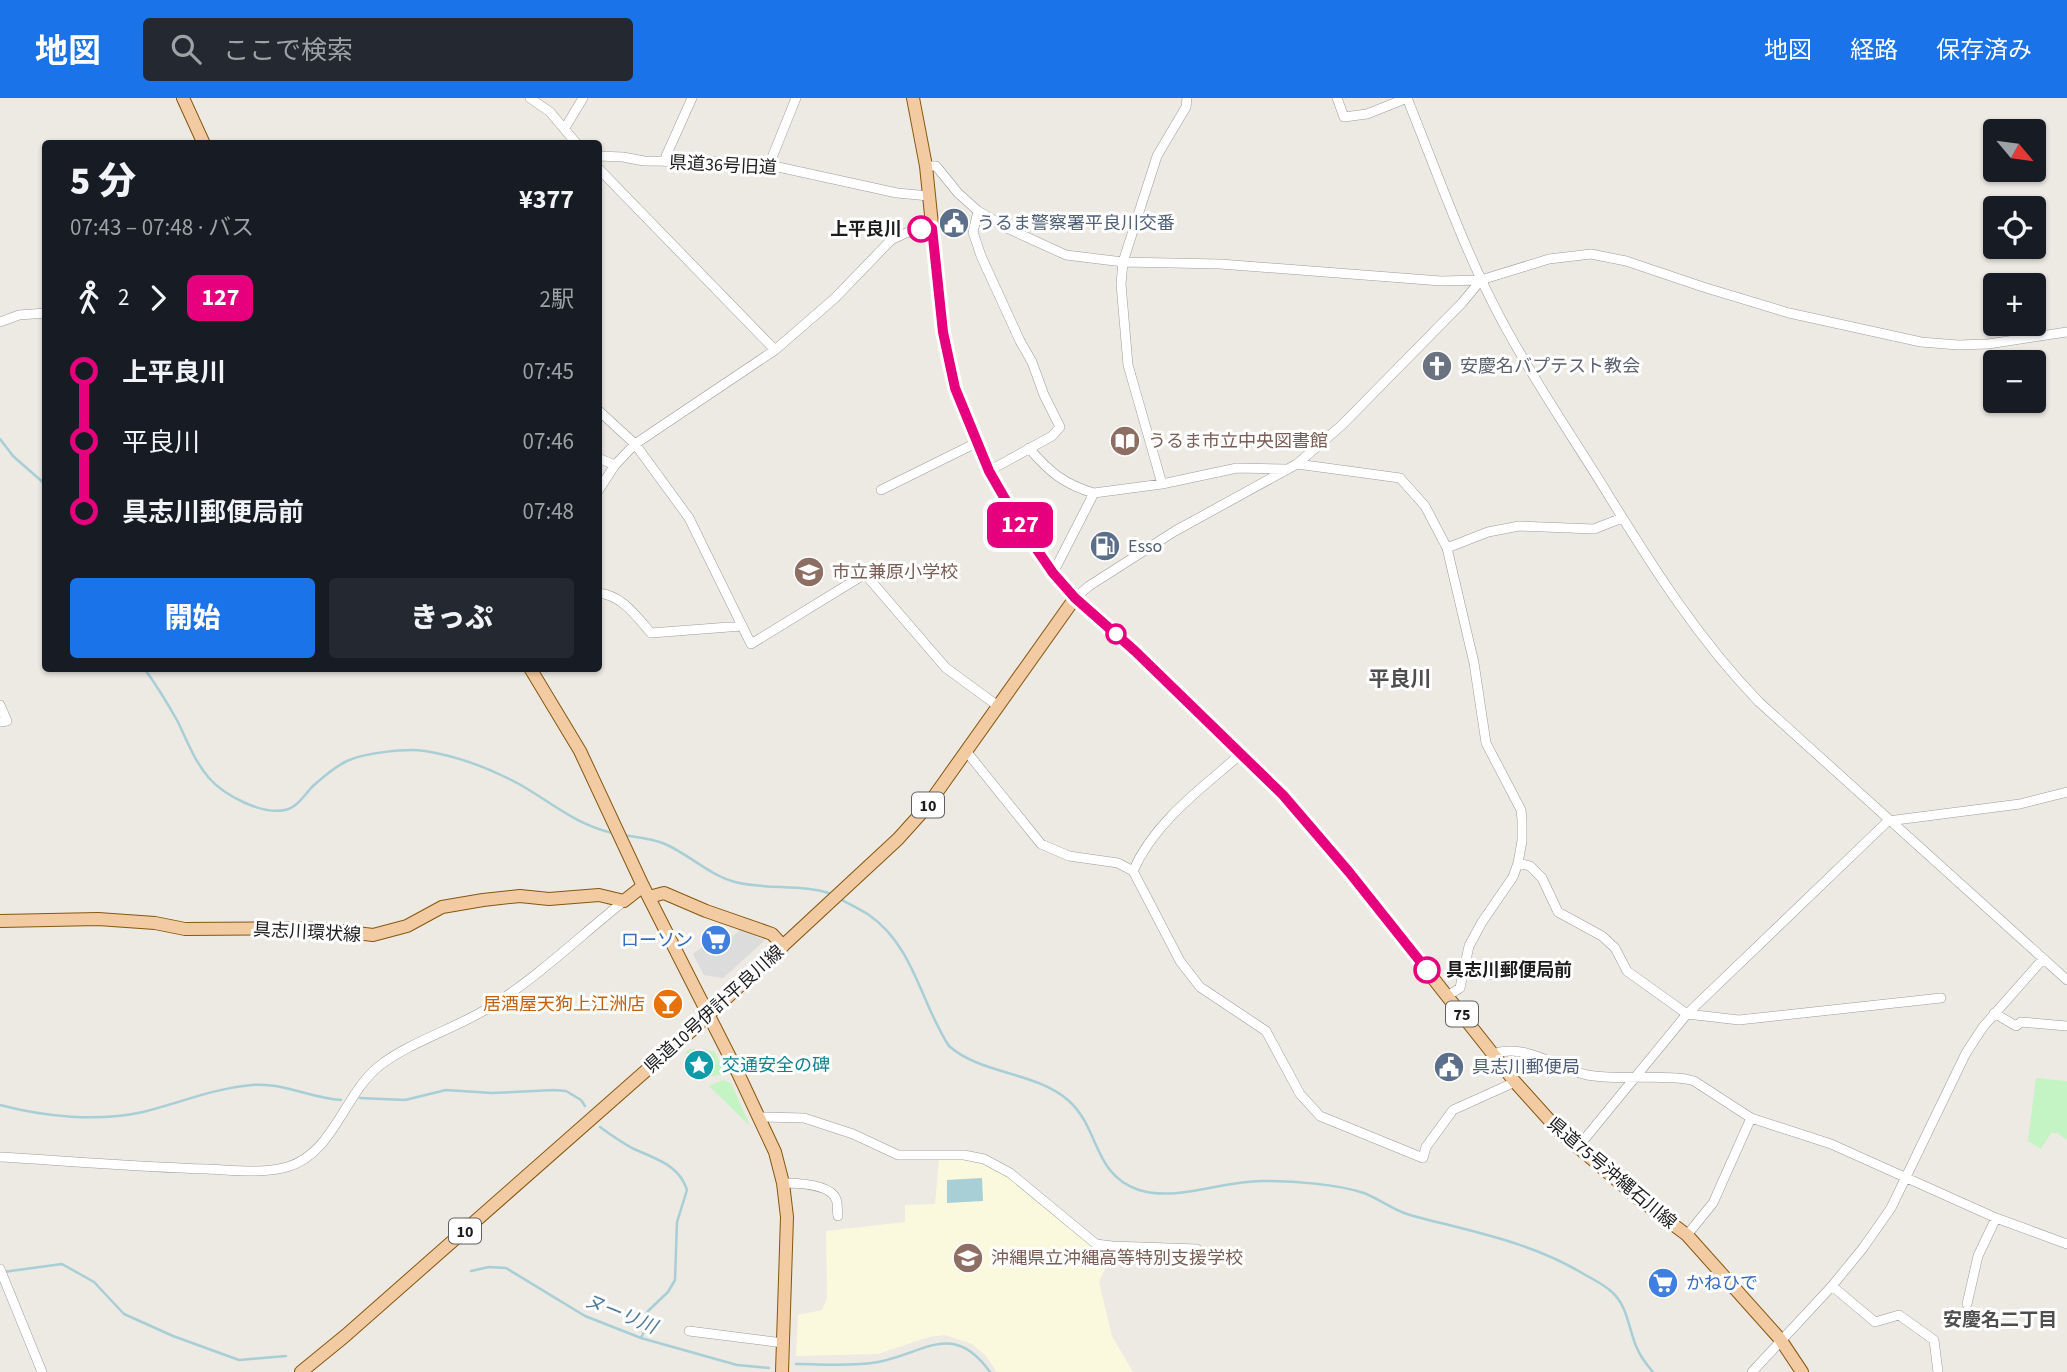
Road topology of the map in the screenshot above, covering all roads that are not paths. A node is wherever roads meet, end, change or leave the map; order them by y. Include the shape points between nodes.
1 (184, 98) edge
2 (583, 98) edge
3 (692, 98) edge
4 (796, 98) edge
5 (913, 98) edge
6 (1188, 98) edge
7 (1337, 98) edge
8 (1407, 98) edge
9 (531, 99) edge
10 (565, 128) junction
11 (202, 140) edge
12 (574, 140) edge
13 (602, 156) edge
14 (666, 162) junction
15 (769, 164) junction
16 (926, 166) junction
17 (602, 172) edge
18 (929, 195) junction
19 (978, 211) junction
20 (932, 228) junction
21 (1123, 262) junction
22 (1481, 280) junction
23 (42, 313) edge
24 (0, 322) edge
25 (2067, 332) edge
26 (775, 350) junction
27 (602, 414) edge
28 (976, 443) junction
29 (635, 444) junction
30 (1029, 448) junction
31 (602, 460) edge
32 (615, 465) junction
33 (1293, 466) junction
34 (989, 471) junction
35 (1162, 484) junction
36 (602, 485) edge
37 (881, 490) dead end
38 (1094, 493) junction
39 (1622, 518) junction
40 (1447, 548) junction
41 (1053, 573) junction
42 (602, 594) edge
43 (1075, 598) junction
44 (742, 626) junction
45 (532, 672) edge
46 (0, 705) edge
47 (998, 706) junction
48 (0, 722) edge
49 (966, 751) junction
50 (1242, 753) junction
51 (2067, 792) edge
52 (1888, 821) junction
53 (1518, 863) junction
54 (1133, 871) junction
55 (646, 891) junction
56 (624, 901) junction
57 (0, 921) edge
58 (783, 946) junction
59 (2043, 959) junction
60 (2067, 980) edge
61 (1447, 996) junction
62 (1941, 998) dead end
63 (1994, 1013) junction
64 (1687, 1014) junction
65 (708, 1015) junction
66 (2067, 1026) edge
67 (1493, 1054) junction
68 (1632, 1079) junction
69 (1515, 1082) junction
70 (760, 1117) junction
71 (1751, 1118) junction
72 (1578, 1147) junction
73 (0, 1157) edge
74 (1906, 1178) junction
75 (783, 1183) junction
76 (838, 1216) dead end
77 (1996, 1218) junction
78 (1687, 1235) junction
79 (2067, 1244) edge
80 (1197, 1249) dead end
81 (0, 1269) edge
82 (1832, 1286) junction
83 (1967, 1304) dead end
84 (689, 1331) dead end
85 (1780, 1339) junction
86 (783, 1343) junction
87 (42, 1372) edge
88 (301, 1372) edge
89 (782, 1372) edge
90 (1752, 1372) edge
91 (1802, 1372) edge
92 (1938, 1372) edge

1 - 11 main road
2 - 10 street
3 - 14 street
4 - 15 street
5 - 16 main road, 県道75号沖縄石川線 / 75
6 - 21 street via 1157,156
7 - 8 street via 1344,117 1367,114
8 - 22 street
9 - 10 street
10 - 12 street
13 - 14 street, 県道36号旧道
14 - 15 street, 県道36号旧道
15 - 18 street, 県道36号旧道 via 897,193
16 - 18 main road, 県道75号沖縄石川線 / 75
16 - 19 street via 936,166
17 - 26 street
18 - 20 main road, 県道75号沖縄石川線 / 75
19 - 21 street via 1066,255
19 - 30 street via 973,232 981,256 1060,427
20 - 26 street via 891,240 835,299
20 - 28 main road, 県道75号沖縄石川線 / 75 via 943,332 955,388
21 - 22 street
21 - 35 street via 1128,365
22 - 25 street via 1549,259 1591,254 1789,313 1921,342 1988,344
22 - 33 street via 1342,425
22 - 39 street
23 - 24 street
26 - 29 street
27 - 29 street
28 - 34 main road, 県道75号沖縄石川線 / 75
28 - 37 street
29 - 32 street
29 - 44 street via 689,518
30 - 34 street
30 - 38 street via 1060,479
31 - 32 street
32 - 36 street
33 - 35 street via 1237,468
33 - 40 street via 1400,478 1425,506
33 - 43 street via 1175,531
34 - 41 main road, 県道75号沖縄石川線 / 75
35 - 38 street
38 - 41 street
39 - 40 street via 1594,529 1519,526
39 - 52 street via 1730,672
40 - 53 street via 1474,663 1486,743 1521,810
41 - 43 main road, 県道75号沖縄石川線 / 75
42 - 44 street via 622,602 651,633
43 - 47 main road, 県道10号伊計平良川線 / 10
43 - 50 main road, 県道75号沖縄石川線 / 75
44 - 47 street via 751,643 865,574 946,668
45 - 55 main road via 580,751
46 - 48 street via 7,721
47 - 49 main road, 県道10号伊計平良川線 / 10
49 - 54 street via 1041,844 1069,856 1118,863
49 - 58 main road, 県道10号伊計平良川線 / 10 via 898,839
50 - 54 street via 1175,811 1142,851
50 - 61 main road, 県道75号沖縄石川線 / 75 via 1349,872
51 - 52 street via 2020,804
52 - 59 street
52 - 64 street
53 - 61 street via 1469,946 1460,988
53 - 64 street via 1530,866 1542,878 1558,912 1602,936 1615,948 1627,971
54 - 69 street via 1180,961 1200,987 1266,1031 1300,1094 1320,1116 1423,1158 1452,1110
55 - 56 main road
55 - 58 main road via 664,893 772,934
55 - 65 main road
56 - 57 main road, 具志川環状線 via 599,895 483,900 442,907 407,926 373,935 315,928 185,929 98,919
56 - 73 street via 503,999 377,1067 319,1146 293,1165 261,1171
58 - 65 main road, 県道10号伊計平良川線 / 10
59 - 60 street
59 - 63 street
61 - 67 main road, 県道75号沖縄石川線 / 75
62 - 64 street via 1739,1020
63 - 66 street via 2016,1026 2021,1022
63 - 74 street via 1943,1095
64 - 68 street
65 - 70 main road
65 - 88 main road, 県道10号伊計平良川線 / 10
67 - 68 street via 1518,1050 1586,1074
67 - 69 main road, 県道75号沖縄石川線 / 75
68 - 71 street via 1694,1081
68 - 72 street
69 - 72 main road, 県道75号沖縄石川線 / 75
70 - 75 main road
70 - 80 street via 804,1118 898,1155 984,1159 1010,1172 1096,1244
71 - 74 street via 1831,1144
71 - 78 street via 1713,1203
72 - 78 main road, 県道75号沖縄石川線 / 75
74 - 77 street
74 - 82 street via 1891,1208
75 - 76 street via 811,1184 830,1192
75 - 86 main road via 787,1217
77 - 79 street
77 - 83 street via 1978,1256
78 - 85 main road, 県道75号沖縄石川線 / 75
81 - 87 street
82 - 85 street
82 - 92 street via 1875,1322 1899,1315 1934,1340
84 - 86 street
85 - 90 street
85 - 91 main road, 県道75号沖縄石川線 / 75
86 - 89 main road

